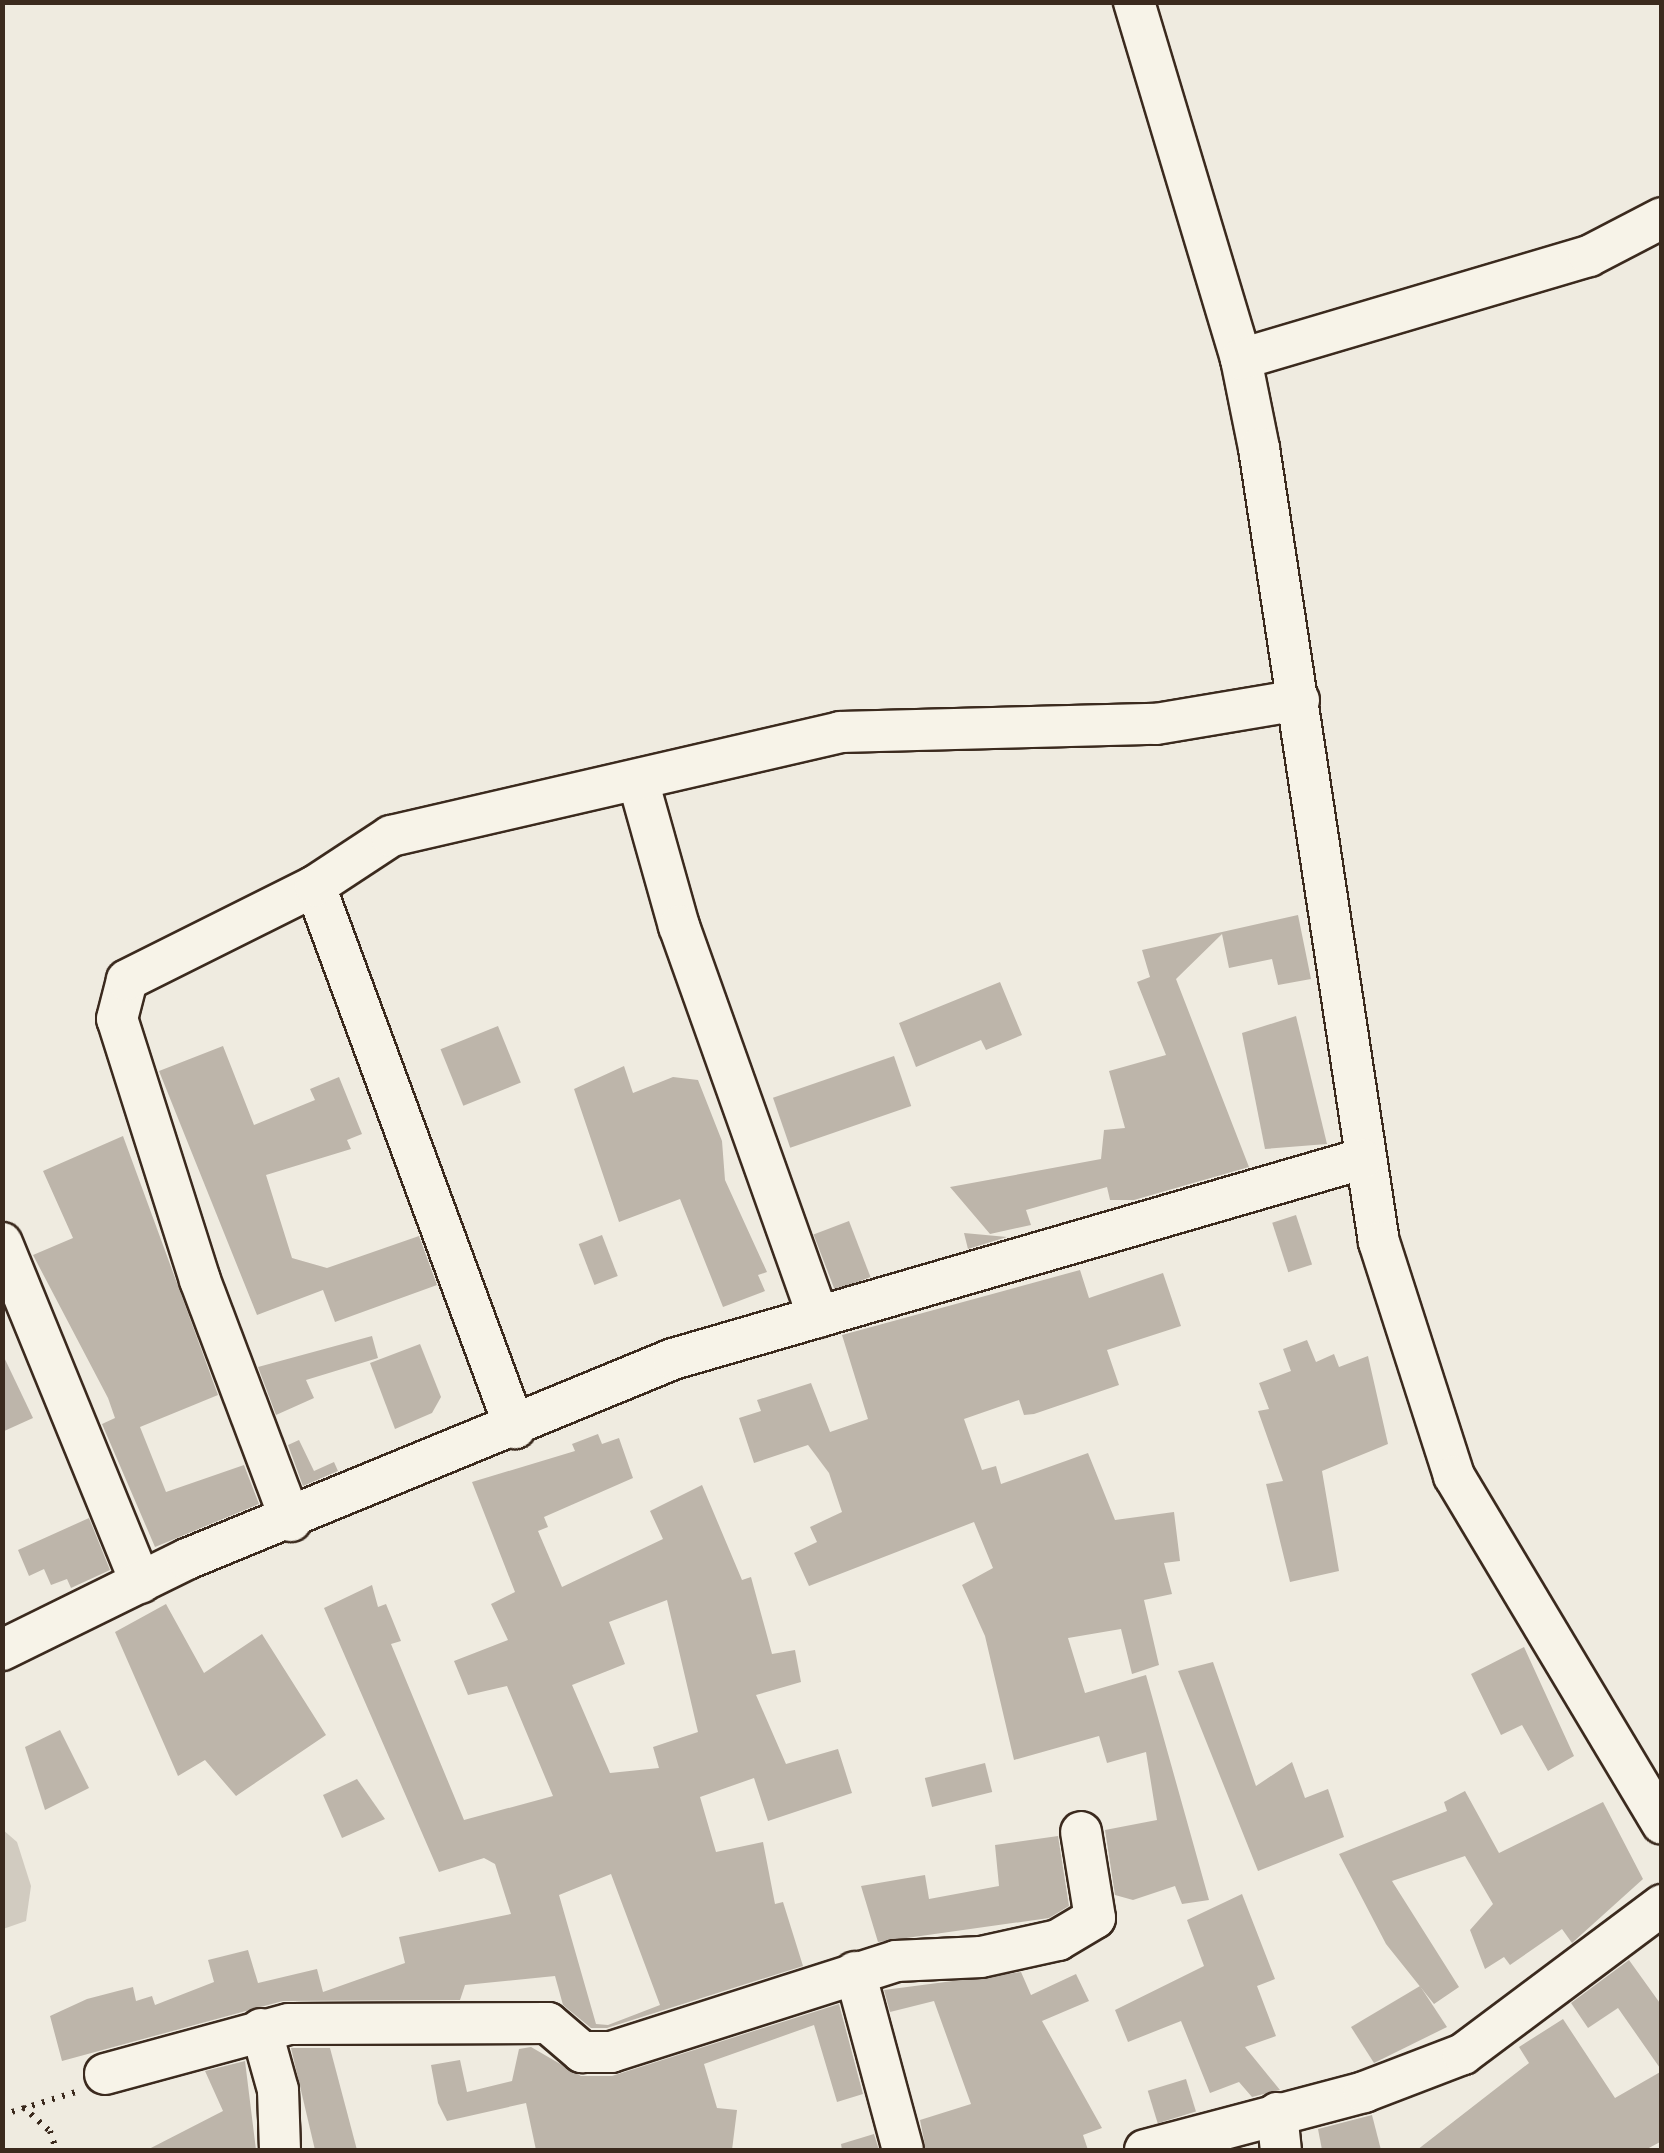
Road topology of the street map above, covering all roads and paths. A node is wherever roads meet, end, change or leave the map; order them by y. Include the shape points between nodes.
1 (1134, 2) edge
2 (1662, 218) edge
3 (1241, 359) junction
4 (1299, 700) junction
5 (640, 784) junction
6 (314, 886) junction
7 (1362, 1159) junction
8 (2, 1243) edge
9 (818, 1317) junction
10 (516, 1428) junction
11 (291, 1521) junction
12 (142, 1583) junction
13 (2, 1650) edge
14 (1662, 1823) edge
15 (1081, 1832) dead end
16 (1662, 1905) edge
17 (856, 1972) junction
18 (261, 2029) junction
19 (105, 2074) joint
20 (22, 2106) junction
21 (2, 2115) edge
22 (1280, 2132) edge
23 (56, 2150) edge
24 (280, 2150) edge
25 (903, 2150) edge
26 (1145, 2150) edge

1 - 3 street
2 - 3 street via 1589,256
3 - 4 street
4 - 5 street via 1156,724 840,732
4 - 7 street
5 - 6 street via 391,836
5 - 9 street via 679,926
6 - 10 street
6 - 11 street via 127,980 115,1004 200,1280
7 - 9 street
7 - 14 street via 1454,1476
8 - 12 street
9 - 10 street via 673,1359
10 - 11 street
11 - 12 street
12 - 13 street
15 - 17 street via 1089,1924 980,1958
16 - 22 street via 1463,2054
17 - 18 street via 611,2052 582,2052 548,2023
17 - 25 street
18 - 19 street
18 - 24 street via 278,2090
19 - 20 path
20 - 21 path
20 - 23 path via 50,2131
22 - 26 street

